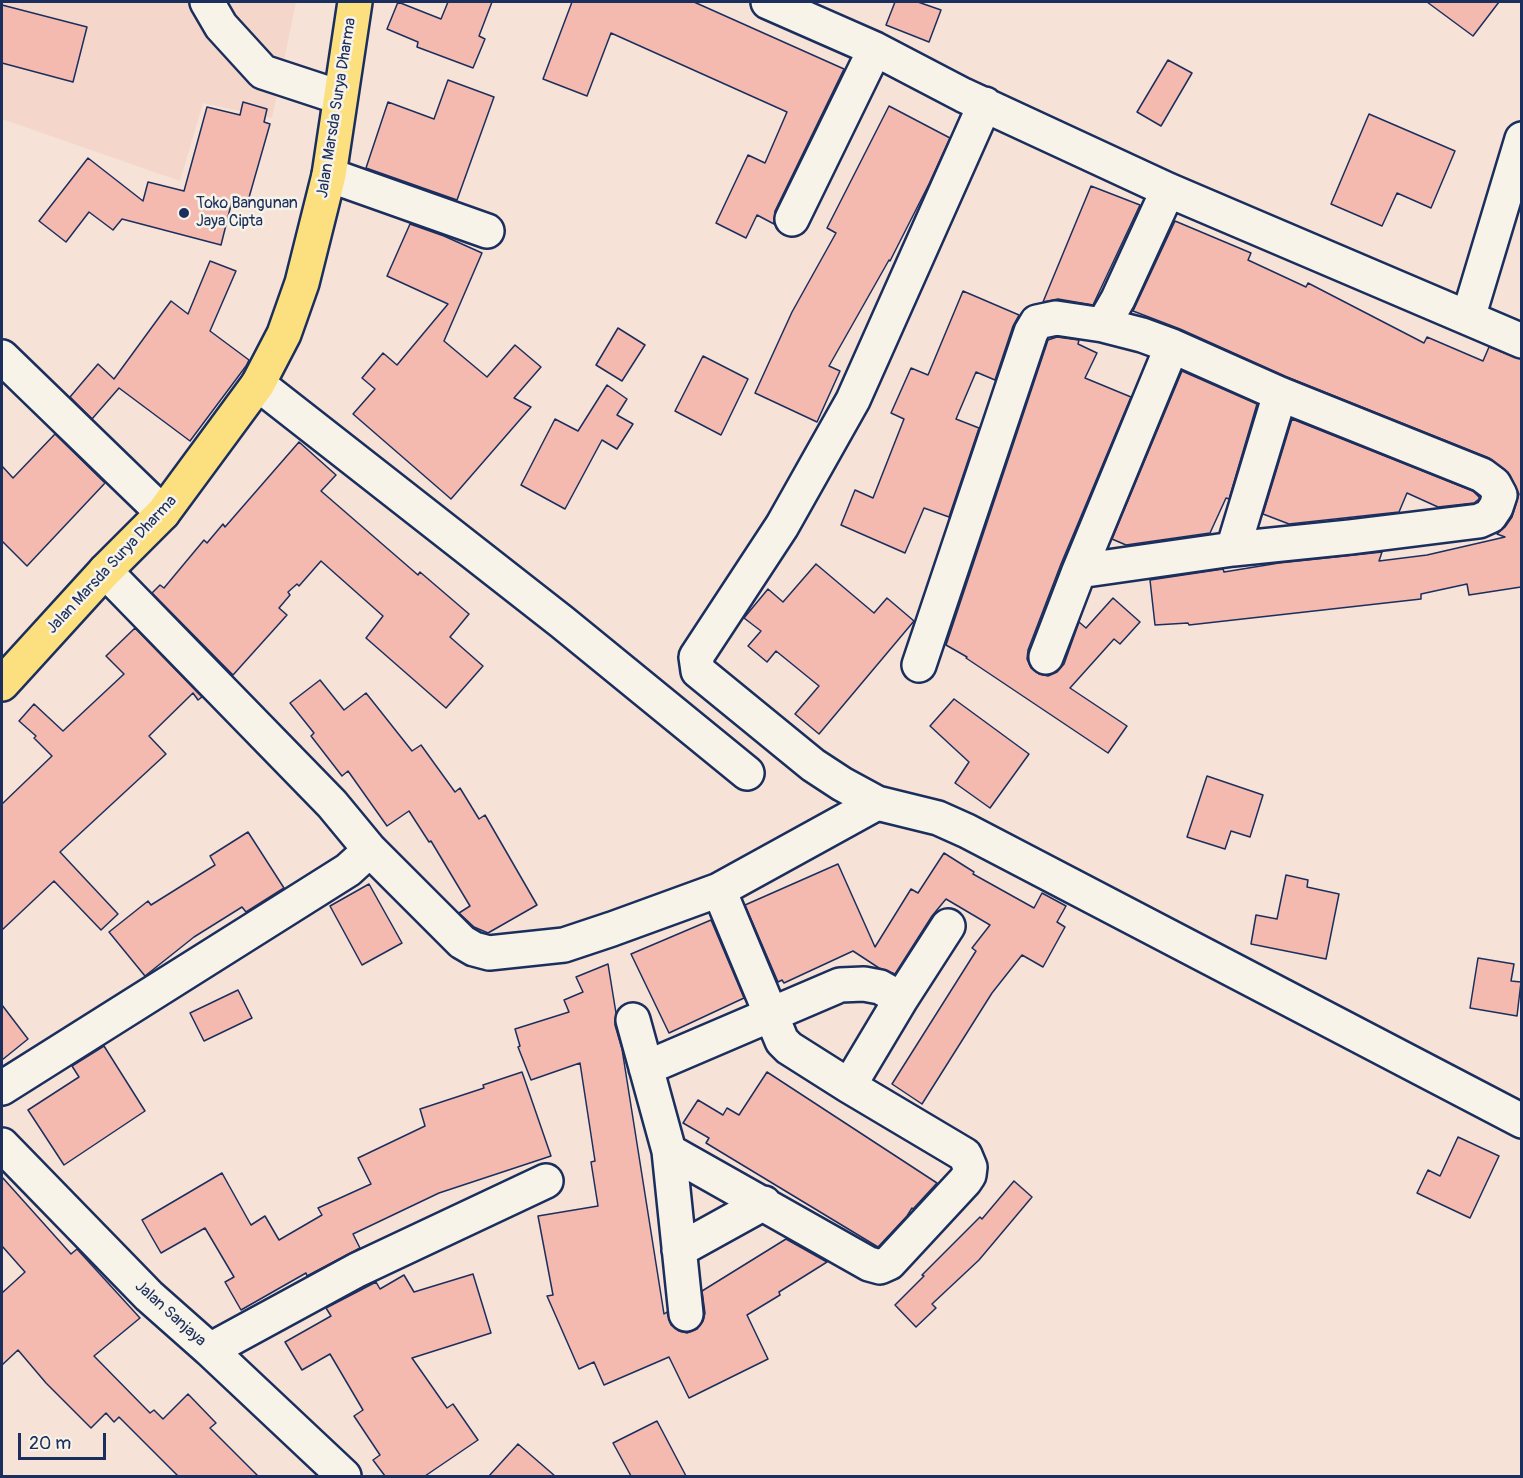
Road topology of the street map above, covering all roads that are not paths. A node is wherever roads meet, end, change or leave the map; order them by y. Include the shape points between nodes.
1 (207, 2) edge
2 (355, 2) edge
3 (768, 2) edge
4 (875, 49) junction
5 (339, 98) junction
6 (985, 104) junction
7 (1521, 139) edge
8 (329, 175) junction
9 (1168, 190) junction
10 (792, 219) dead end
11 (487, 231) dead end
12 (1468, 318) junction
13 (1103, 325) junction
14 (1521, 341) edge
15 (1172, 346) junction
16 (2, 357) edge
17 (258, 384) junction
18 (1280, 394) junction
19 (163, 513) junction
20 (1233, 549) junction
21 (105, 571) junction
22 (1079, 571) junction
23 (1046, 657) dead end
24 (919, 665) dead end
25 (2, 684) edge
26 (747, 773) dead end
27 (877, 803) junction
28 (370, 850) junction
29 (719, 890) junction
30 (948, 926) dead end
31 (901, 999) junction
32 (771, 1013) junction
33 (633, 1020) dead end
34 (646, 1068) junction
35 (849, 1086) junction
36 (2, 1088) edge
37 (1521, 1121) edge
38 (2, 1145) edge
39 (669, 1151) junction
40 (546, 1181) dead end
41 (764, 1203) junction
42 (680, 1250) junction
43 (686, 1314) dead end
44 (210, 1350) junction
45 (344, 1476) edge

1 - 5 street via 221,26 263,72
2 - 5 highway, Jalan Marsda Surya Dharma
3 - 4 street
4 - 6 street
4 - 10 street
5 - 8 highway, Jalan Marsda Surya Dharma
6 - 9 street
6 - 27 street via 854,400 782,526 696,657 698,671 741,707 813,765
7 - 12 street
8 - 11 street
8 - 17 highway, Jalan Marsda Surya Dharma via 302,283 284,334
9 - 12 street
9 - 13 street
12 - 14 street
13 - 15 street
13 - 24 street via 1056,318 1037,322 1031,332
15 - 18 street
15 - 22 street
16 - 19 street
17 - 19 highway, Jalan Marsda Surya Dharma
17 - 26 street
18 - 20 street
18 - 20 street via 1482,475 1500,495 1497,507 1479,521
19 - 21 highway, Jalan Marsda Surya Dharma
20 - 22 street
21 - 25 highway, Jalan Marsda Surya Dharma
21 - 28 street via 332,804
22 - 23 street
27 - 29 street
27 - 37 street via 938,818 967,831
28 - 29 street via 462,942 489,953 564,945
28 - 36 street via 348,870
29 - 32 street
30 - 31 street
31 - 32 street via 880,987 840,985
31 - 35 street
32 - 34 street
32 - 35 street via 782,1041 789,1048
33 - 34 street
34 - 39 street
35 - 41 street via 964,1155 970,1167 965,1181 889,1263 880,1267
38 - 44 street, Jalan Sanjaya via 149,1296
39 - 41 street
39 - 42 street
40 - 44 street via 357,1270
41 - 42 street
42 - 43 street
44 - 45 street, Jalan Sanjaya

